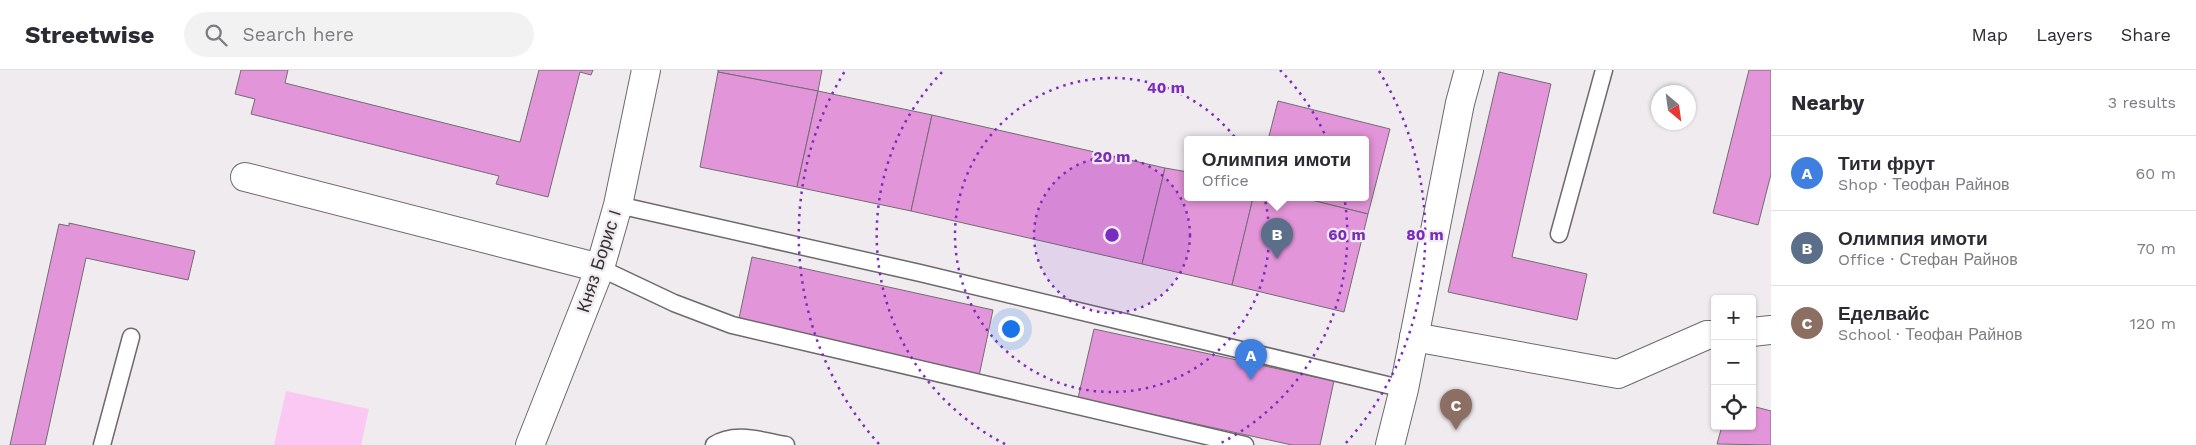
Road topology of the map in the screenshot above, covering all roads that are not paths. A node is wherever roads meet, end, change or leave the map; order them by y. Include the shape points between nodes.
1 (646, 70) edge
2 (1470, 70) edge
3 (1604, 70) edge
4 (245, 177) dead end
5 (618, 205) junction
6 (1559, 234) dead end
7 (600, 268) junction
8 (1771, 330) edge
9 (1756, 332) edge
10 (1711, 335) edge
11 (131, 337) dead end
12 (1414, 337) junction
13 (1404, 389) junction
14 (102, 445) edge
15 (530, 445) edge
16 (714, 445) edge
17 (786, 445) edge
18 (1245, 445) edge
19 (1390, 445) edge

1 - 5 street, Княз Борис I
2 - 12 street via 1460,103
3 - 6 lane
4 - 7 street
5 - 7 street, Княз Борис I
5 - 13 lane
7 - 15 street, Княз Борис I
7 - 18 lane via 732,326
8 - 9 street
10 - 12 street via 1618,374
11 - 14 lane
12 - 13 street
13 - 19 street
16 - 17 lane via 726,438 748,438

